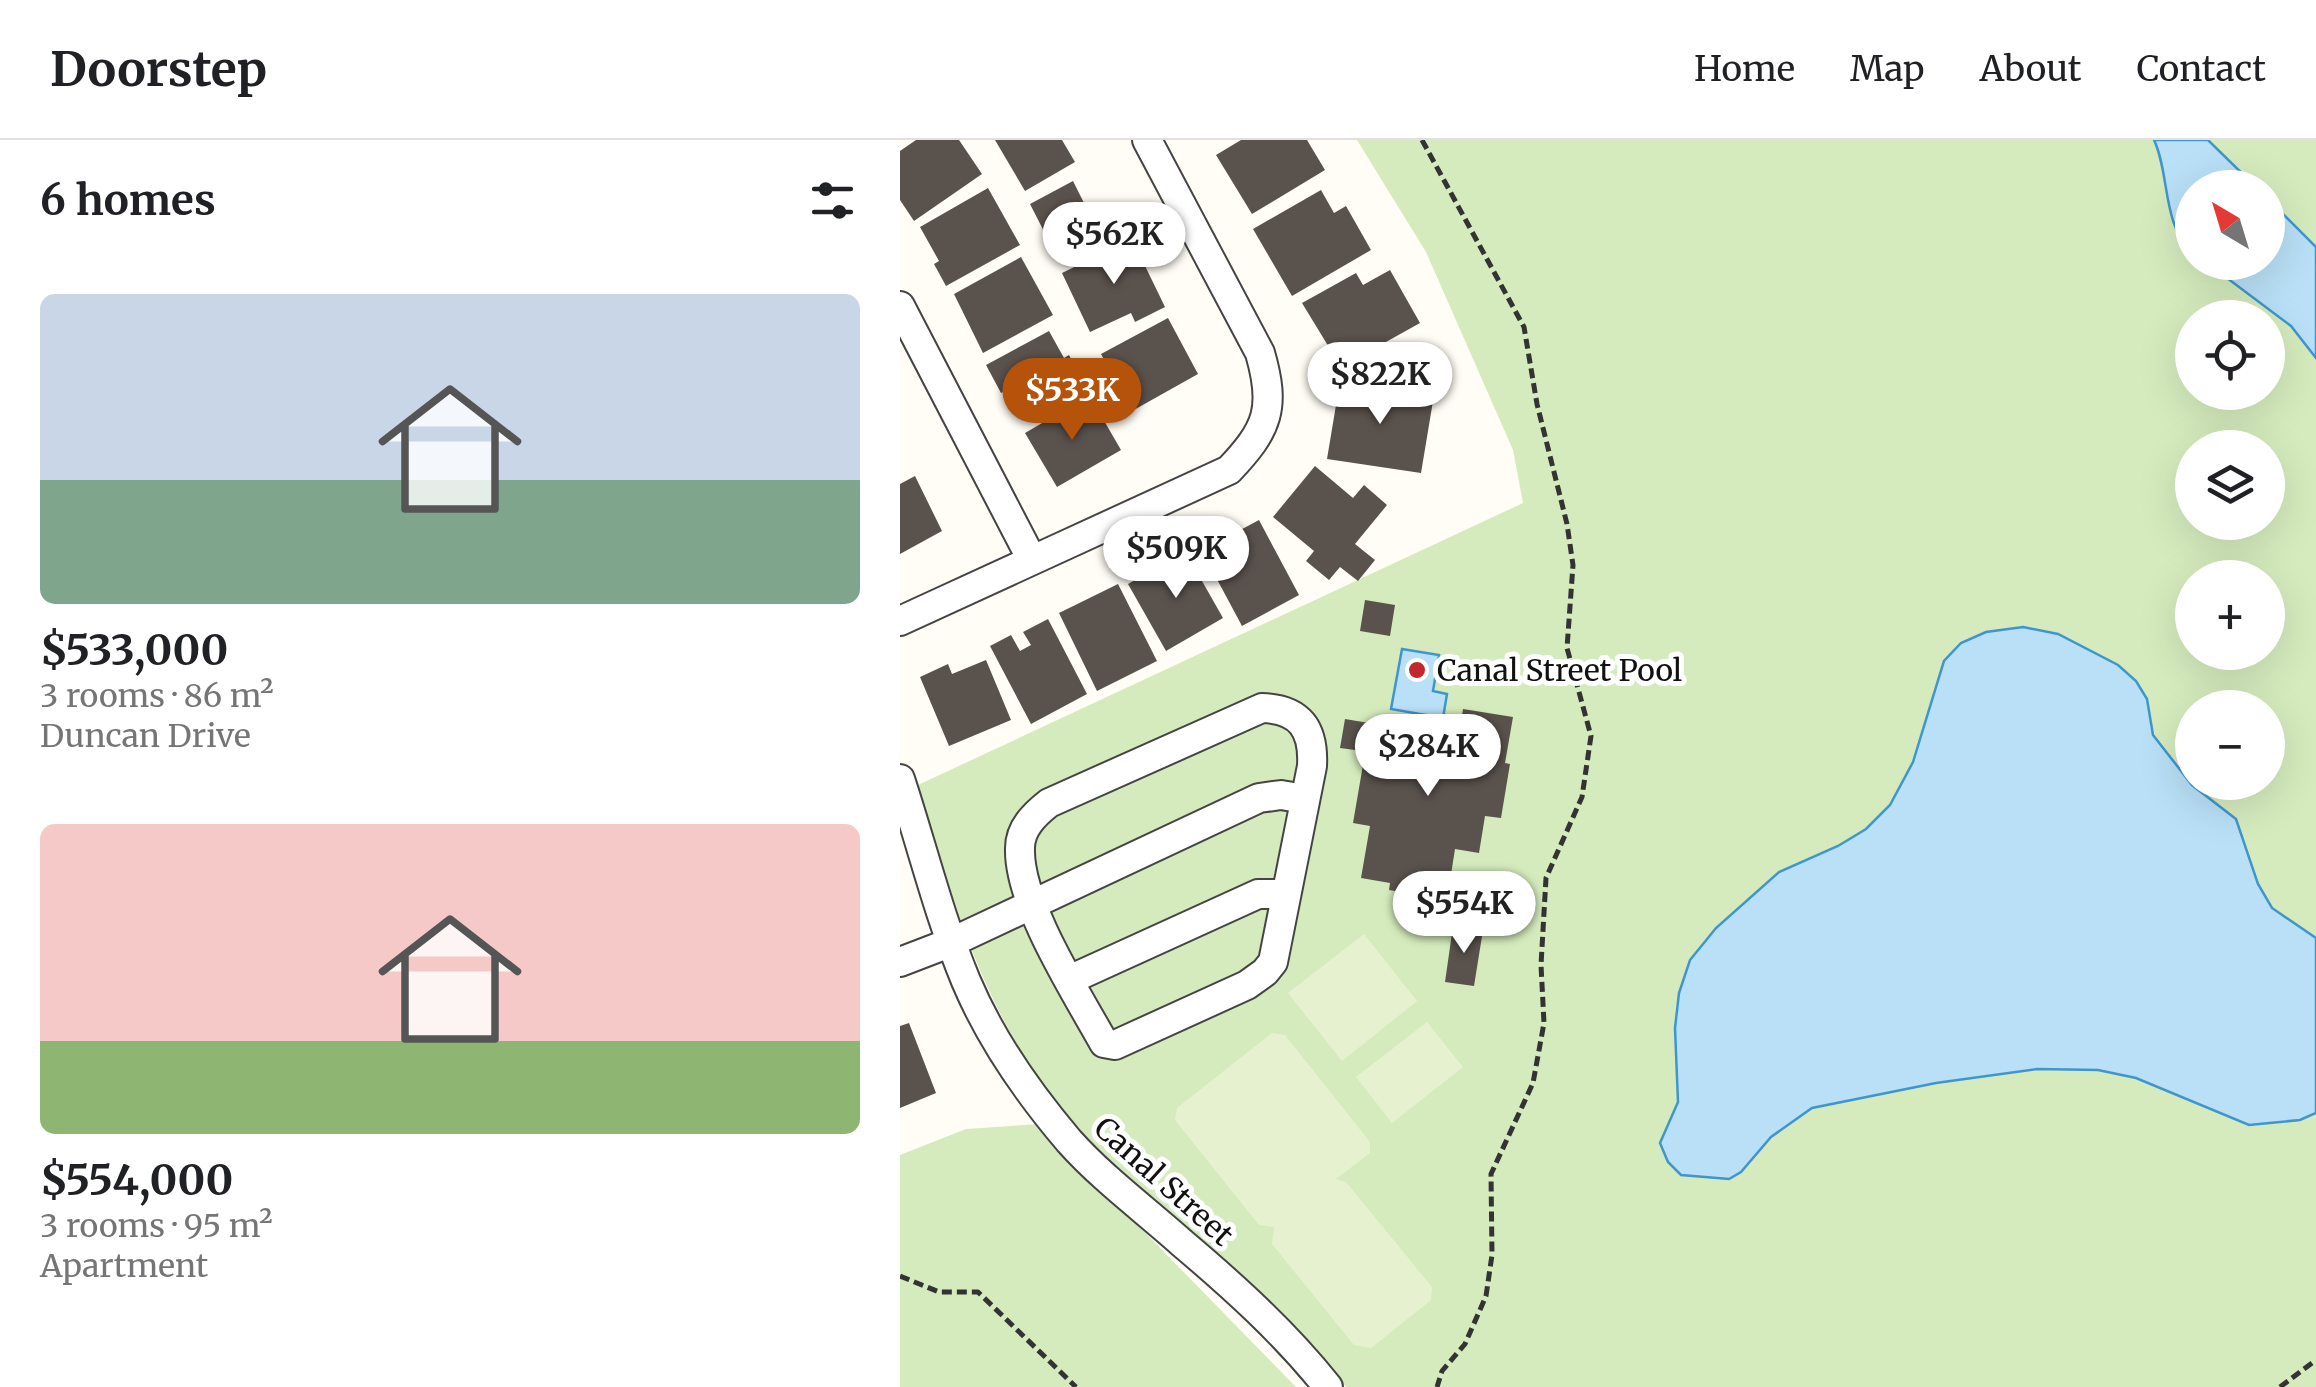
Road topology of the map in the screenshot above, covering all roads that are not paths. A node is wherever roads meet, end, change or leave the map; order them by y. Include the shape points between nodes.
1 (1148, 140) edge
2 (900, 306) edge
3 (1032, 560) junction
4 (900, 621) edge
5 (900, 778) edge
6 (1305, 799) junction
7 (1285, 899) junction
8 (1033, 904) junction
9 (952, 942) junction
10 (900, 962) edge
11 (1070, 980) junction
12 (1328, 1387) edge

1 - 3 street via 1260,354 1269,384 1267,415 1230,470
2 - 3 street
3 - 4 street
5 - 9 street, Canal Street
6 - 7 street
6 - 8 street via 1259,798
6 - 8 street via 1313,745 1307,730 1280,708 1262,708 1037,812 1019,846
7 - 11 street via 1258,894
7 - 11 street via 1273,962 1265,972 1115,1045 1104,1043
8 - 9 street
8 - 11 street
9 - 10 street
9 - 12 street, Canal Street via 988,1026 1069,1140 1251,1303

